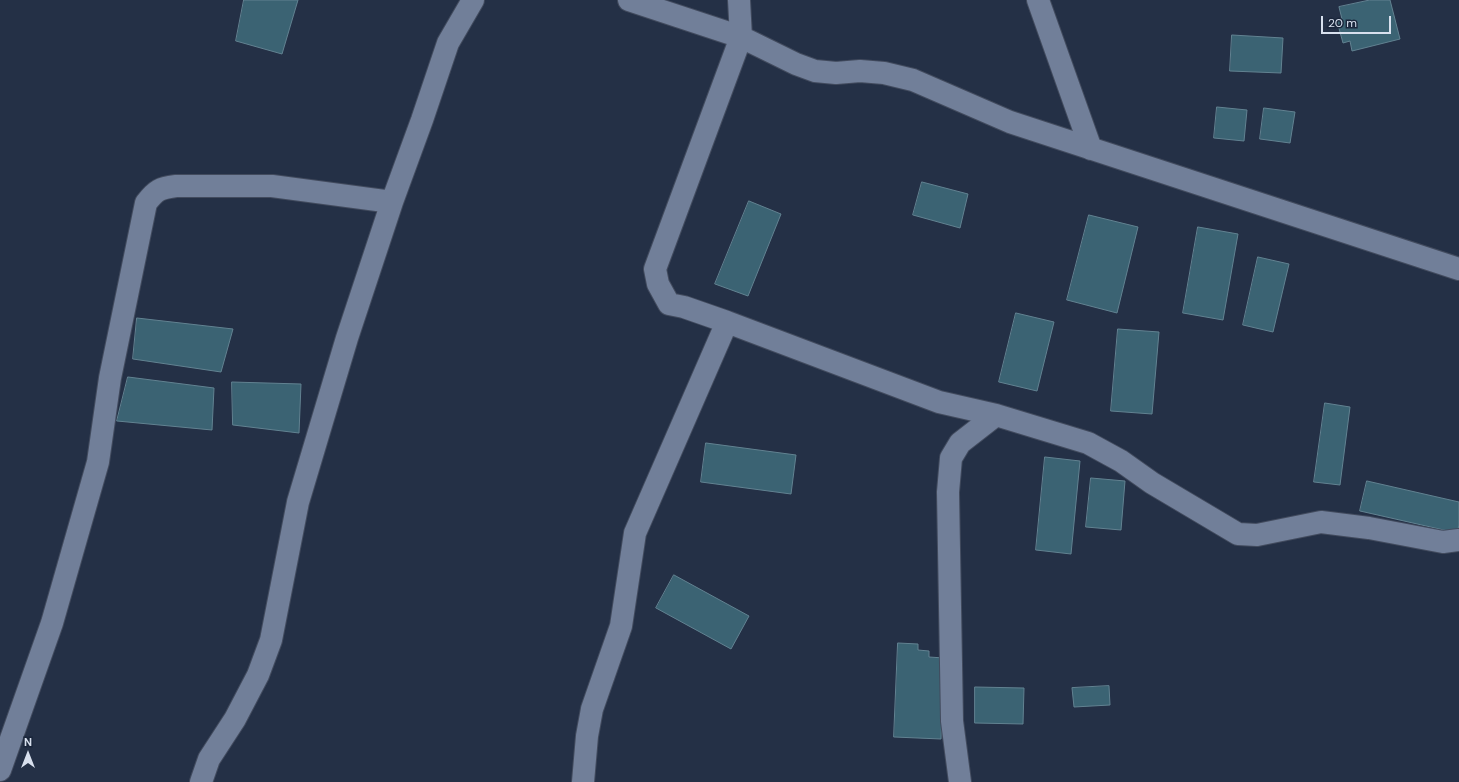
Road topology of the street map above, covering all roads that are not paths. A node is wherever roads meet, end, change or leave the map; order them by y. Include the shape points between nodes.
1 (473, 0) edge
2 (629, 0) edge
3 (739, 0) edge
4 (1038, 0) edge
5 (741, 37) junction
6 (1091, 149) junction
7 (392, 202) junction
8 (1459, 269) edge
9 (727, 322) junction
10 (996, 415) junction
11 (1459, 540) edge
12 (0, 770) edge
13 (201, 782) edge
14 (583, 782) edge
15 (960, 782) edge

1 - 7 street via 448,43
2 - 5 street
3 - 5 street
4 - 6 street
5 - 6 street via 815,71 884,73 913,80 1010,122
5 - 9 street via 655,269 658,284 669,304
6 - 8 street
7 - 12 street via 272,186 176,186 164,187 155,192 146,203 110,378 98,462 52,623
7 - 13 street via 347,338 298,502 271,640 258,675 235,719 209,759
9 - 10 street via 939,402
9 - 14 street via 635,533 621,626 592,709
10 - 11 street via 1088,443 1238,534 1257,535 1321,522 1443,542
10 - 15 street via 960,443 951,458 948,492 952,721

